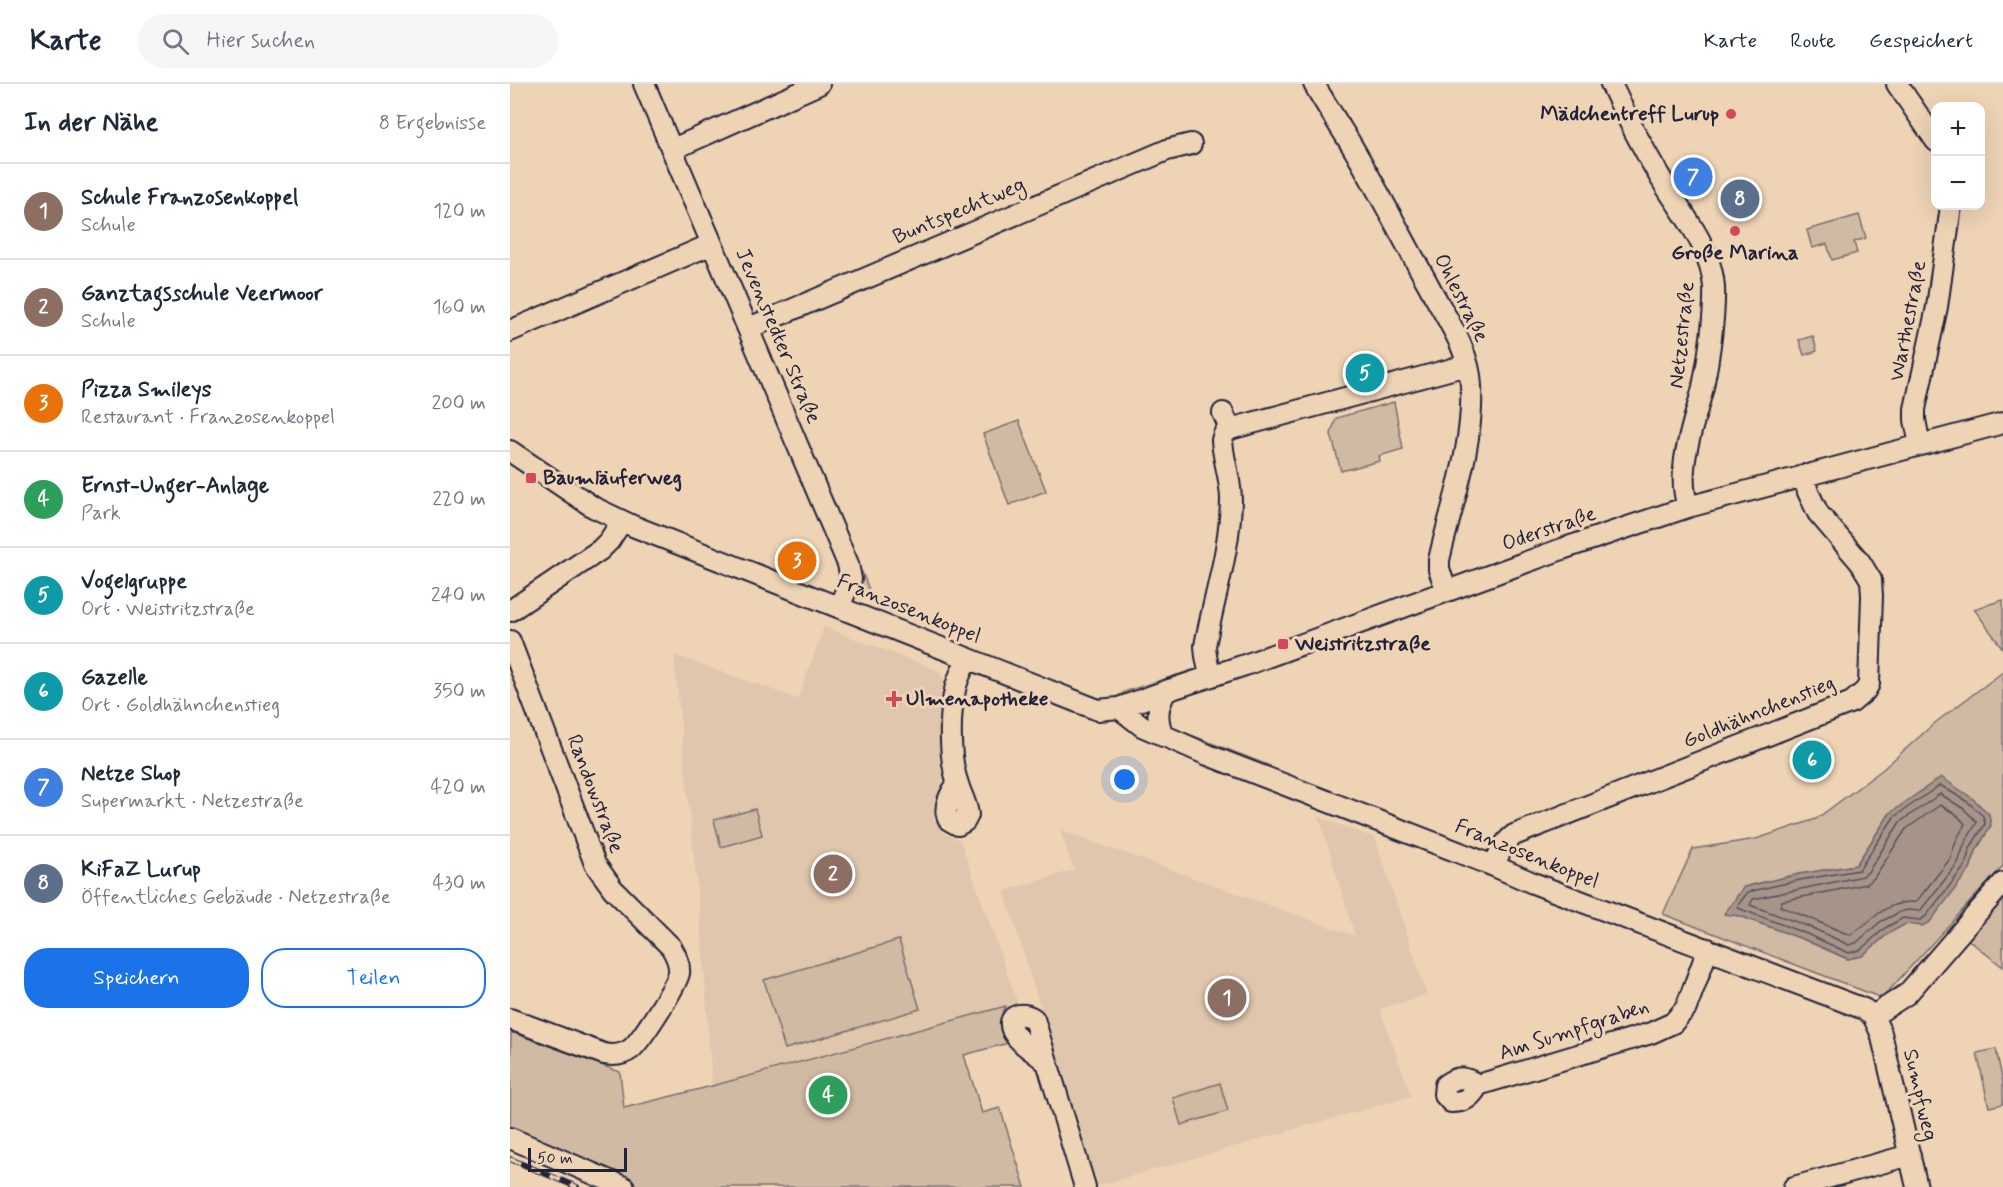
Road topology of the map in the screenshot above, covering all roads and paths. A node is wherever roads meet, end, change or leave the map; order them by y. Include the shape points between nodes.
1 (644, 84) edge
2 (819, 84) edge
3 (1314, 84) edge
4 (1611, 84) edge
5 (1897, 84) edge
6 (1931, 135) edge
7 (1191, 144) dead end
8 (673, 149) junction
9 (1950, 210) edge
10 (712, 244) junction
11 (748, 328) junction
12 (510, 331) edge
13 (1467, 365) junction
14 (2003, 423) edge
15 (1920, 445) junction
16 (510, 451) edge
17 (1803, 475) junction
18 (1688, 507) junction
19 (622, 521) junction
20 (1447, 591) junction
21 (839, 607) junction
22 (510, 611) edge
23 (510, 641) edge
24 (967, 659) junction
25 (1210, 676) junction
26 (1166, 691) junction
27 (1119, 708) junction
28 (1163, 736) junction
29 (957, 784) dead end
30 (1494, 866) junction
31 (2003, 883) edge
32 (1708, 950) junction
33 (1873, 1016) junction
34 (510, 1019) edge
35 (1046, 1061) dead end
36 (1478, 1085) dead end
37 (510, 1138) edge
38 (1910, 1155) junction
39 (624, 1187) edge
40 (1085, 1187) edge
41 (1794, 1187) edge
42 (1917, 1187) edge

1 - 8 street, Jevenstedter Straße
2 - 8 street
3 - 13 street, Ohlestraße via 1460,343
4 - 18 street, Netzestraße via 1638,140 1699,239 1712,272 1713,301 1705,373 1682,475
5 - 6 street
7 - 11 street, Buntspechtweg via 1167,150
8 - 10 street, Jevenstedter Straße
9 - 15 street, Warthestraße via 1915,409
10 - 11 street, Jevenstedter Straße
10 - 12 street
11 - 21 street, Jevenstedter Straße via 848,564 851,579
13 - 20 street, Ohlestraße via 1471,397 1467,440 1439,560
13 - 25 street via 1226,421 1222,440 1230,484 1227,551 1205,646
14 - 15 street, Oderstraße
15 - 17 street, Oderstraße
16 - 19 street, Franzosenkoppel via 593,507
17 - 18 street, Oderstraße
17 - 30 street, Goldhähnchenstieg via 1818,513 1871,580 1870,676 1865,691 1852,702 1514,835 1502,847
18 - 20 street, Oderstraße
19 - 21 street, Franzosenkoppel
19 - 22 street via 600,550
20 - 25 street, Oderstraße
21 - 24 street, Franzosenkoppel
23 - 34 street, Randowstraße via 595,864 613,889 671,947 679,972 673,988 636,1044 620,1054 604,1054
24 - 27 street, Franzosenkoppel via 1098,710
24 - 29 street via 953,703 952,751
25 - 26 street, Oderstraße
26 - 27 street, Oderstraße
26 - 28 street via 1158,711
27 - 28 street, Franzosenkoppel
28 - 30 street, Franzosenkoppel
30 - 32 street, Franzosenkoppel
31 - 33 street via 1907,994
32 - 33 street, Franzosenkoppel
32 - 36 street, Am Sumpfgraben via 1686,1008 1673,1023
33 - 38 street, Sumpfweg via 1881,1033
35 - 40 street
37 - 39 street
38 - 41 street
38 - 42 street, Sumpfweg

